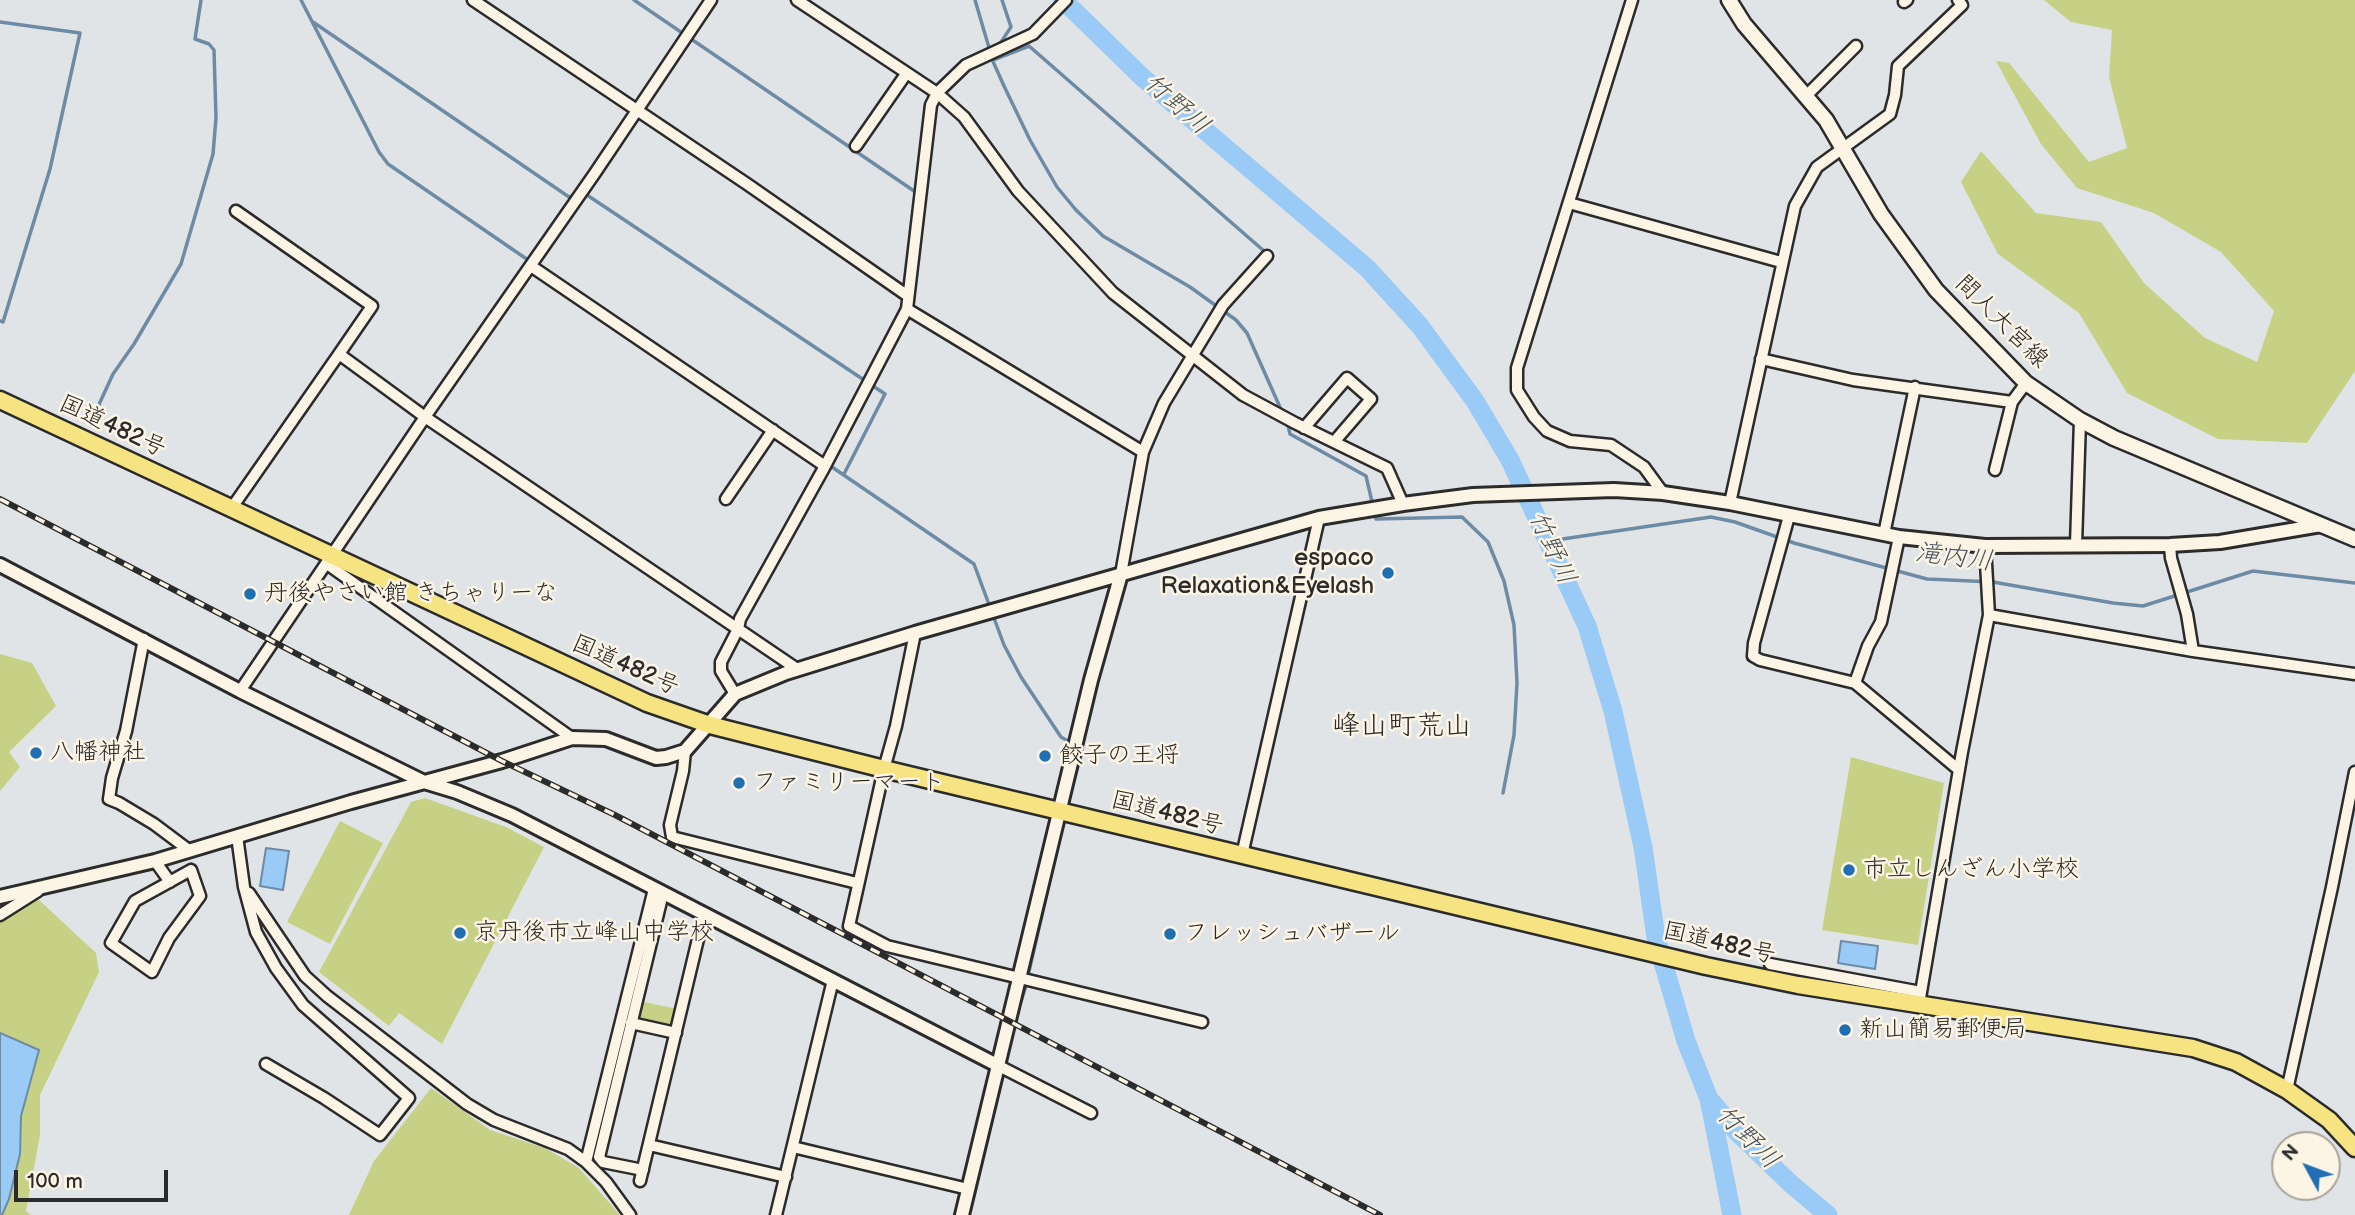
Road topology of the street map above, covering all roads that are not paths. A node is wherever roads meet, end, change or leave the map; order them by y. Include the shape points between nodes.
1 (473, 0) edge
2 (711, 0) edge
3 (797, 0) edge
4 (1066, 0) edge
5 (1632, 0) edge
6 (1729, 0) edge
7 (1958, 0) edge
8 (1856, 46) dead end
9 (906, 74) junction
10 (936, 93) junction
11 (1806, 96) junction
12 (635, 110) junction
13 (856, 146) dead end
14 (1843, 146) junction
15 (1569, 203) junction
16 (236, 211) dead end
17 (1267, 256) dead end
18 (1781, 262) junction
19 (531, 266) junction
20 (908, 296) junction
21 (906, 309) junction
22 (339, 354) junction
23 (1191, 355) junction
24 (1761, 359) junction
25 (2026, 383) junction
26 (1914, 387) junction
27 (0, 400) edge
28 (2012, 402) junction
29 (425, 417) junction
30 (2080, 419) junction
31 (1304, 428) junction
32 (773, 430) junction
33 (1334, 442) junction
34 (1143, 452) junction
35 (825, 466) junction
36 (1995, 470) dead end
37 (1663, 493) junction
38 (726, 499) dead end
39 (1730, 503) junction
40 (1403, 504) junction
41 (231, 509) junction
42 (1789, 516) junction
43 (1319, 518) junction
44 (2321, 525) junction
45 (1884, 534) junction
46 (1899, 537) junction
47 (2355, 539) edge
48 (2076, 545) junction
49 (2170, 545) junction
50 (1986, 546) junction
51 (330, 560) junction
52 (0, 565) edge
53 (1121, 574) junction
54 (1989, 615) junction
55 (738, 628) junction
56 (915, 633) junction
57 (144, 639) junction
58 (2193, 651) junction
59 (797, 669) junction
60 (2355, 674) edge
61 (1855, 682) junction
62 (240, 691) junction
63 (734, 694) junction
64 (710, 725) junction
65 (572, 738) junction
66 (685, 751) junction
67 (884, 769) junction
68 (1959, 770) junction
69 (2355, 772) edge
70 (424, 782) junction
71 (1060, 811) junction
72 (237, 836) junction
73 (190, 851) junction
74 (1242, 855) junction
75 (155, 861) junction
76 (170, 882) junction
77 (857, 883) junction
78 (244, 887) junction
79 (43, 888) junction
80 (658, 891) junction
81 (0, 897) edge
82 (704, 914) junction
83 (0, 915) edge
84 (1770, 964) dead end
85 (1020, 979) junction
86 (833, 980) junction
87 (1920, 998) junction
88 (1202, 1022) dead end
89 (631, 1023) junction
90 (677, 1033) junction
91 (266, 1064) dead end
92 (999, 1066) junction
93 (2287, 1090) junction
94 (1091, 1113) dead end
95 (649, 1145) junction
96 (793, 1147) junction
97 (2355, 1148) edge
98 (586, 1162) junction
99 (643, 1170) junction
100 (786, 1177) junction
101 (640, 1181) dead end
102 (968, 1189) junction
103 (630, 1215) edge
104 (776, 1215) edge
105 (962, 1215) edge

1 - 12 street
2 - 12 street
3 - 9 street
4 - 10 street via 1032,34 966,65
5 - 15 street
6 - 11 main road, 間人大宮線
7 - 14 street via 1962,5 1898,66 1890,114
8 - 11 street
9 - 10 street
9 - 13 street
10 - 20 street
10 - 23 street via 964,117 1018,191 1114,292
11 - 14 main road, 間人大宮線
12 - 19 street
12 - 20 street
14 - 18 street via 1817,167 1795,206
14 - 25 main road, 間人大宮線 via 1881,214 1936,289
15 - 18 street
15 - 37 street via 1517,368 1517,390 1547,431 1570,441 1611,445 1644,467
16 - 22 street via 372,306
17 - 23 street via 1223,305
18 - 24 street
19 - 29 street
19 - 32 street
20 - 21 street
21 - 34 street
21 - 35 street
22 - 29 street
22 - 41 street
23 - 31 street via 1243,395
23 - 34 street
24 - 26 street via 1853,380
24 - 39 street
25 - 28 street
25 - 30 main road, 間人大宮線
26 - 28 street
26 - 45 street
27 - 41 highway, 国道482号
28 - 36 street
29 - 51 street
29 - 55 street
30 - 44 main road, 間人大宮線
30 - 48 street
31 - 33 street
31 - 33 street via 1347,378 1371,399
32 - 35 street
32 - 38 street
33 - 40 street via 1387,468
34 - 53 street
35 - 55 street
37 - 39 street
37 - 40 street via 1473,495
39 - 42 street
40 - 43 street
41 - 51 highway, 国道482号
42 - 45 street
42 - 61 street via 1753,656
43 - 53 street
43 - 74 street
44 - 47 main road, 間人大宮線
44 - 49 street via 2220,542
45 - 46 street
46 - 50 street
46 - 61 street via 1881,622
48 - 49 street
48 - 50 street
49 - 58 street
50 - 54 street
51 - 62 street
51 - 64 highway, 国道482号 via 647,703
51 - 65 street
52 - 57 street
53 - 56 street
53 - 71 street
54 - 58 street
54 - 68 street
55 - 59 street
55 - 63 street via 720,671
56 - 59 street
56 - 67 street
57 - 62 street
57 - 73 street via 109,799
58 - 60 street
59 - 63 street
61 - 68 street
62 - 70 street
63 - 64 street
64 - 66 street
64 - 67 highway, 国道482号
65 - 66 street via 606,739 656,758
65 - 70 street
66 - 77 street via 670,825 672,837
67 - 71 highway, 国道482号
67 - 77 street
68 - 87 street
69 - 93 street
70 - 72 street
70 - 80 street via 512,815
71 - 74 highway, 国道482号
71 - 85 street
72 - 73 street
72 - 78 street
73 - 75 street
74 - 87 highway, 国道482号 via 1706,966 1798,985
75 - 76 street
75 - 79 street
76 - 76 street via 135,901 111,943 152,972 169,938 200,896 191,870
77 - 85 street via 849,926 887,946
78 - 91 street via 256,932 303,1005 408,1098 380,1135
78 - 98 street via 305,976 327,996 467,1104 494,1120 568,1149
79 - 81 street
79 - 83 street
80 - 82 street
80 - 89 street
80 - 98 street
82 - 86 street
82 - 90 street
84 - 87 street
85 - 88 street
85 - 92 street
86 - 92 street
86 - 96 street
87 - 93 highway, 国道482号 via 2193,1048 2236,1062
89 - 90 street
89 - 99 street via 599,1157 603,1162
90 - 95 street
92 - 94 street
92 - 102 street
93 - 97 highway, 国道482号 via 2329,1121
95 - 99 street
95 - 100 street
96 - 100 street
96 - 102 street
98 - 103 street
99 - 101 street
100 - 104 street
102 - 105 street

